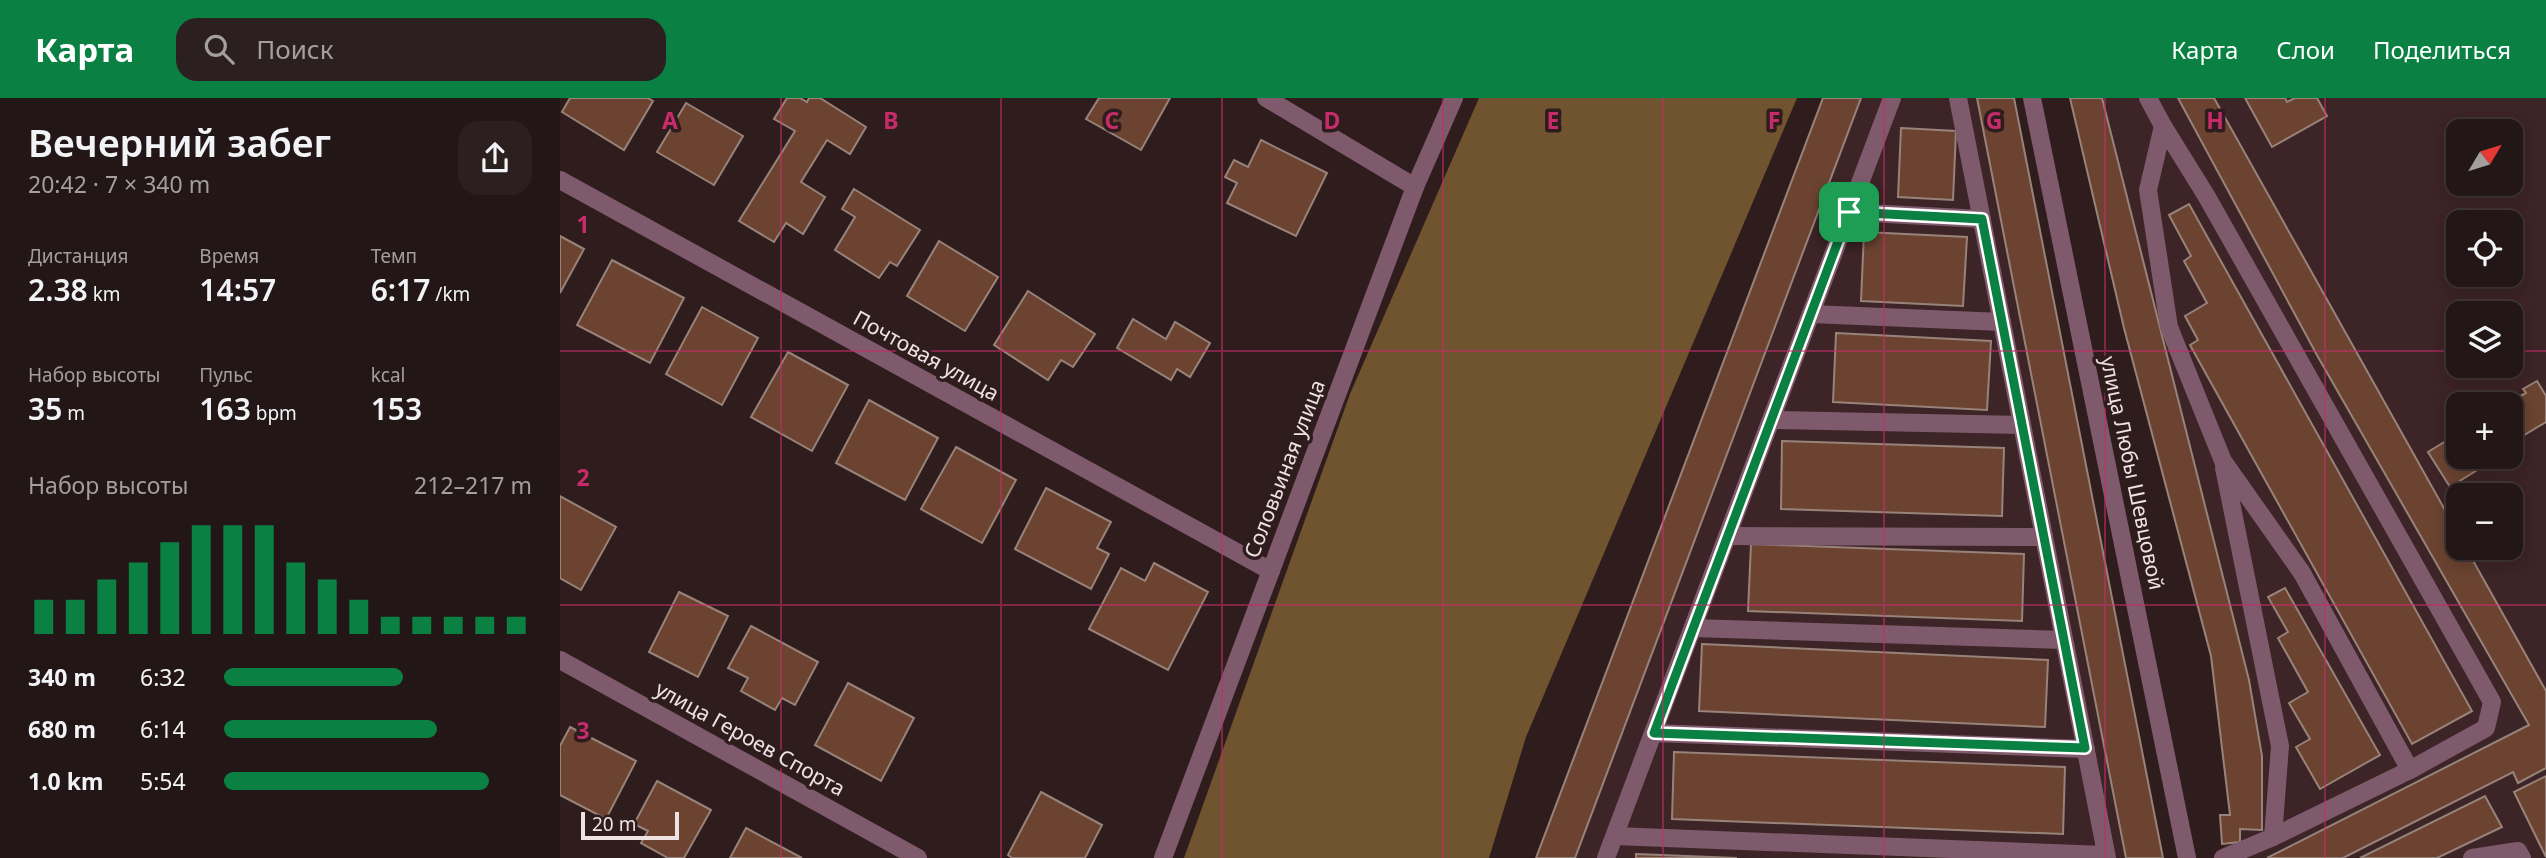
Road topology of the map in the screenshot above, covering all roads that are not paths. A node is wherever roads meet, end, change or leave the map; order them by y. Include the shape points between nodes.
1 (1266, 98) edge
2 (1454, 98) edge
3 (1892, 98) edge
4 (1958, 98) edge
5 (2032, 98) edge
6 (2148, 98) edge
7 (2163, 126) junction
8 (560, 180) edge
9 (1415, 187) junction
10 (1849, 212) junction
11 (1982, 219) junction
12 (1811, 314) junction
13 (2002, 323) junction
14 (1772, 420) junction
15 (2022, 425) junction
16 (2223, 461) junction
17 (1727, 536) junction
18 (2044, 537) junction
19 (1271, 571) junction
20 (1693, 628) junction
21 (2064, 640) junction
22 (560, 660) edge
23 (1654, 733) junction
24 (2085, 748) junction
25 (2410, 769) junction
26 (1615, 836) junction
27 (2273, 837) junction
28 (2107, 857) edge
29 (918, 858) edge
30 (1163, 858) edge
31 (1606, 858) edge
32 (2187, 858) edge
33 (2222, 858) edge
34 (2474, 858) edge
35 (2522, 858) edge

1 - 9 street
2 - 9 street, Соловьиная улица
3 - 10 street
4 - 11 street
5 - 32 street, улица Любы Шевцовой
6 - 7 street
7 - 16 street via 2148,190 2169,327
7 - 25 street via 2492,702 2486,728
8 - 19 street, Почтовая улица
9 - 19 street, Соловьиная улица
10 - 11 street
10 - 12 street
11 - 13 street
12 - 13 street
12 - 14 street
13 - 15 street
14 - 15 street
14 - 17 street
15 - 18 street
16 - 25 street via 2302,573
16 - 27 street via 2280,746
17 - 18 street
17 - 20 street
18 - 21 street
19 - 30 street, Соловьиная улица
20 - 21 street
20 - 23 street
21 - 24 street
22 - 29 street, улица Героев Спорта
23 - 24 street
23 - 26 street
24 - 28 street
25 - 27 street
26 - 28 street
26 - 31 street
27 - 33 street
34 - 35 street via 2518,851

